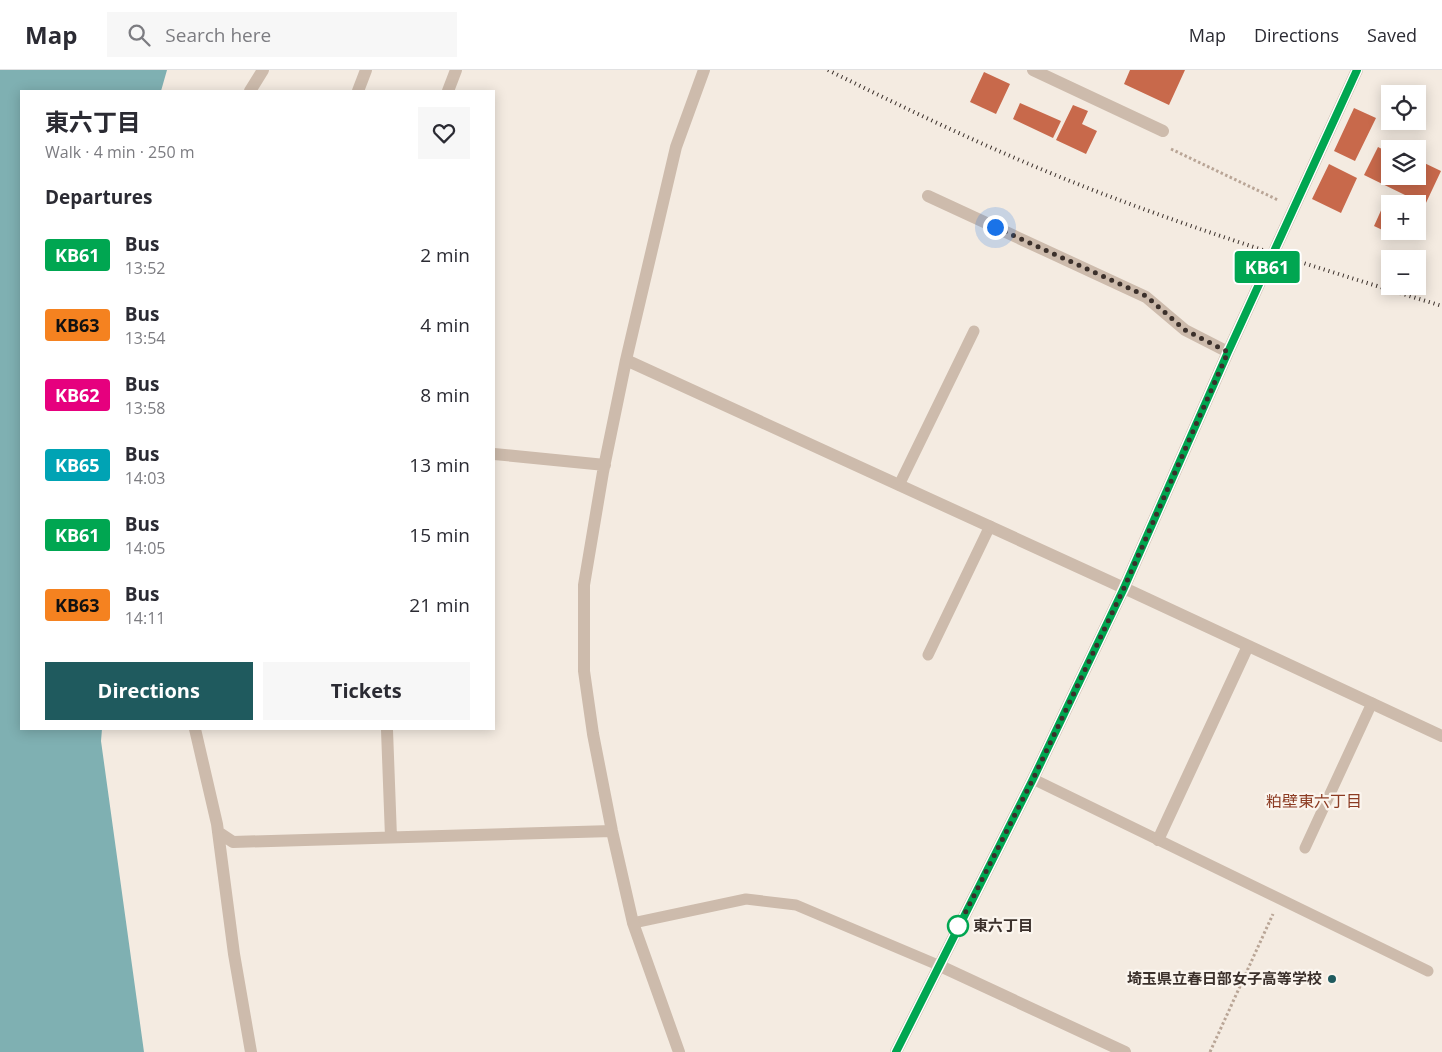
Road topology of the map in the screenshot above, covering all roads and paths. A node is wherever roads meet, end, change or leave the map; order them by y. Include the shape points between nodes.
1 (263, 70) edge
2 (366, 70) edge
3 (456, 70) edge
4 (704, 70) edge
5 (1033, 70) edge
6 (1357, 70) edge
7 (251, 90) edge
8 (358, 90) edge
9 (448, 90) edge
10 (1163, 131) joint
11 (928, 196) dead end
12 (1293, 208) junction
13 (974, 331) dead end
14 (1228, 352) junction
15 (626, 360) junction
16 (495, 454) edge
17 (605, 465) junction
18 (899, 485) junction
19 (990, 526) junction
20 (1124, 588) junction
21 (1248, 646) junction
22 (928, 655) dead end
23 (1372, 703) junction
24 (195, 730) edge
25 (387, 730) edge
26 (1442, 736) edge
27 (1033, 779) junction
28 (612, 831) junction
29 (218, 832) junction
30 (391, 838) junction
31 (1158, 840) junction
32 (1305, 848) dead end
33 (1280, 900) junction
34 (633, 922) junction
35 (938, 965) junction
36 (1428, 971) dead end
37 (251, 1052) edge
38 (678, 1052) edge
39 (896, 1052) edge
40 (1125, 1052) edge
41 (1210, 1052) edge

1 - 7 street
2 - 8 street
3 - 9 street
4 - 15 street via 676,148
5 - 10 street
6 - 12 street
10 - 12 path via 1162,144
11 - 14 street via 1146,296 1185,330
12 - 14 street
13 - 18 lane
14 - 20 street
15 - 17 street
15 - 18 street
16 - 17 street
17 - 28 street via 584,585 584,671
18 - 19 street
19 - 20 street
19 - 22 lane
20 - 21 street
20 - 27 street
21 - 23 street
21 - 31 street
23 - 26 street
23 - 32 lane
24 - 29 street
25 - 30 street
27 - 31 lane
27 - 35 street
28 - 30 street
28 - 34 street
29 - 30 street via 233,842
29 - 37 street
31 - 33 lane
33 - 36 lane
33 - 41 path
34 - 35 lane via 746,899 796,905
34 - 38 street
35 - 39 street
35 - 40 street

